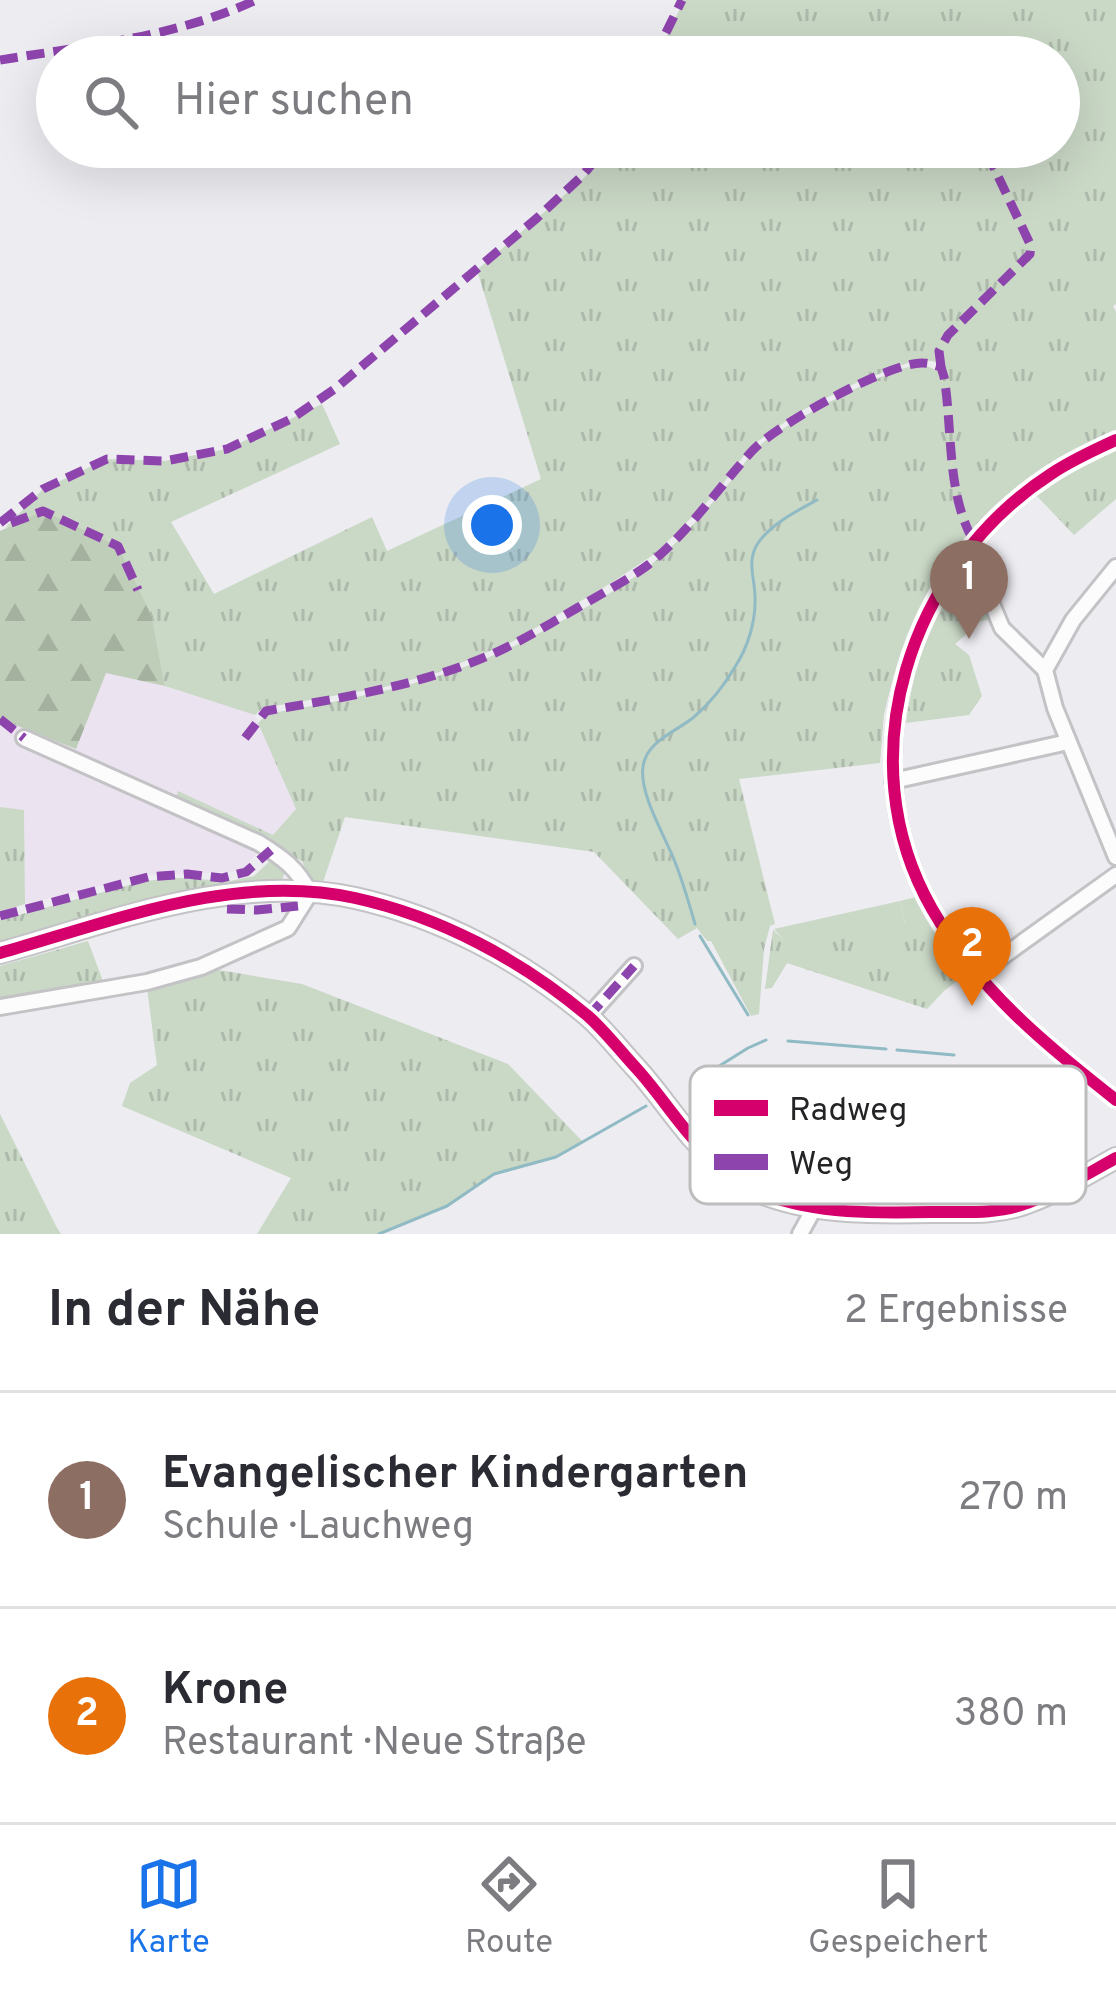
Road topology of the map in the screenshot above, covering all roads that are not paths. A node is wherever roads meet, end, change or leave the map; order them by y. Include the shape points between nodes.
1 (1116, 440) edge
2 (967, 553) junction
3 (1116, 567) edge
4 (1045, 670) junction
5 (24, 738) dead end
6 (1068, 742) junction
7 (893, 781) junction
8 (1116, 857) edge
9 (1116, 875) edge
10 (310, 893) junction
11 (0, 953) edge
12 (634, 966) dead end
13 (976, 975) junction
14 (0, 1007) edge
15 (588, 1017) junction
16 (1075, 1066) edge
17 (1086, 1075) edge
18 (1116, 1100) edge
19 (690, 1135) edge
20 (1116, 1158) edge
21 (1086, 1175) edge
22 (803, 1204) edge
23 (1020, 1204) edge
24 (815, 1207) junction
25 (800, 1234) edge

1 - 2 street via 1049,475
2 - 4 street via 1002,628
2 - 7 street via 928,613 901,680
3 - 4 street
4 - 6 street
5 - 10 street via 259,843 289,861
6 - 7 street
6 - 8 street
7 - 13 street via 918,879
9 - 13 street
10 - 11 street via 240,903 199,899
10 - 14 street via 288,928 201,967
10 - 15 street via 442,926 514,961
12 - 15 street
13 - 16 street
15 - 19 street
17 - 18 street
20 - 21 street
22 - 24 street
23 - 24 street via 898,1213
24 - 25 street

